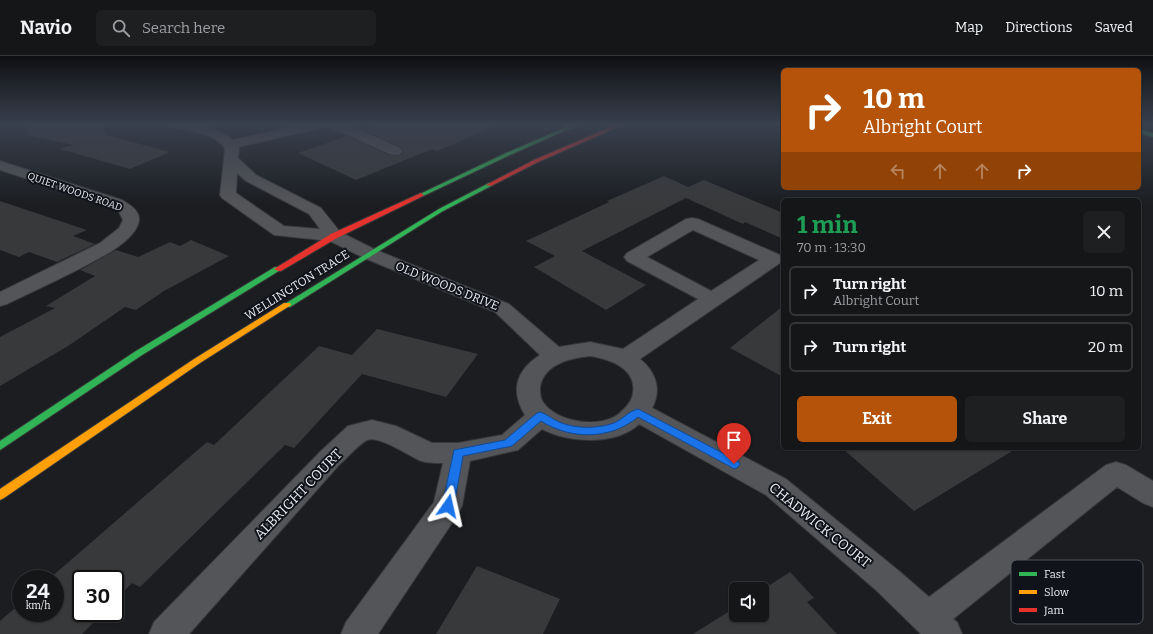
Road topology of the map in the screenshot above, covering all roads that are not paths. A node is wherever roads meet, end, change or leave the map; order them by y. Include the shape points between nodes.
1 (234, 151) edge
2 (515, 151) edge
3 (560, 151) edge
4 (231, 152) junction
5 (0, 165) edge
6 (18, 171) junction
7 (0, 178) edge
8 (334, 236) junction
9 (370, 254) junction
10 (712, 299) junction
11 (0, 300) edge
12 (555, 356) junction
13 (625, 359) junction
14 (638, 412) junction
15 (540, 416) junction
16 (0, 446) edge
17 (458, 453) junction
18 (0, 495) edge
19 (1153, 495) edge
20 (1014, 560) edge
21 (1011, 562) edge
22 (936, 626) edge
23 (166, 634) edge
24 (358, 634) edge

1 - 4 street
2 - 8 street, WELLINGTON TRACE
3 - 9 street, WELLINGTON TRACE via 441,210
4 - 8 street via 251,178 315,211
4 - 8 street via 228,195 280,232
5 - 6 street, QUIET WOODS ROAD
6 - 7 street
6 - 11 street, QUIET WOODS ROAD via 125,207 131,213 131,220 128,229 106,247
8 - 9 street, OLD WOODS DRIVE
8 - 16 street, WELLINGTON TRACE via 139,353
9 - 12 street, OLD WOODS DRIVE via 502,308
9 - 18 street, WELLINGTON TRACE via 196,361
10 - 10 street via 705,295 633,257 692,223 773,259
10 - 13 street
12 - 13 street via 572,351 590,350
12 - 15 street via 541,364 531,376 528,389 531,403
13 - 14 street via 643,378 646,390
14 - 15 street via 625,422 609,429 590,432 572,430
14 - 22 street, CHADWICK COURT via 776,487 888,581
15 - 17 street, ALBRIGHT COURT via 508,443
17 - 23 street, ALBRIGHT COURT via 429,453 388,433 372,429 357,433 330,458
17 - 24 street via 448,506
19 - 20 street, CHADWICK COURT via 1116,473
21 - 22 street, CHADWICK COURT

